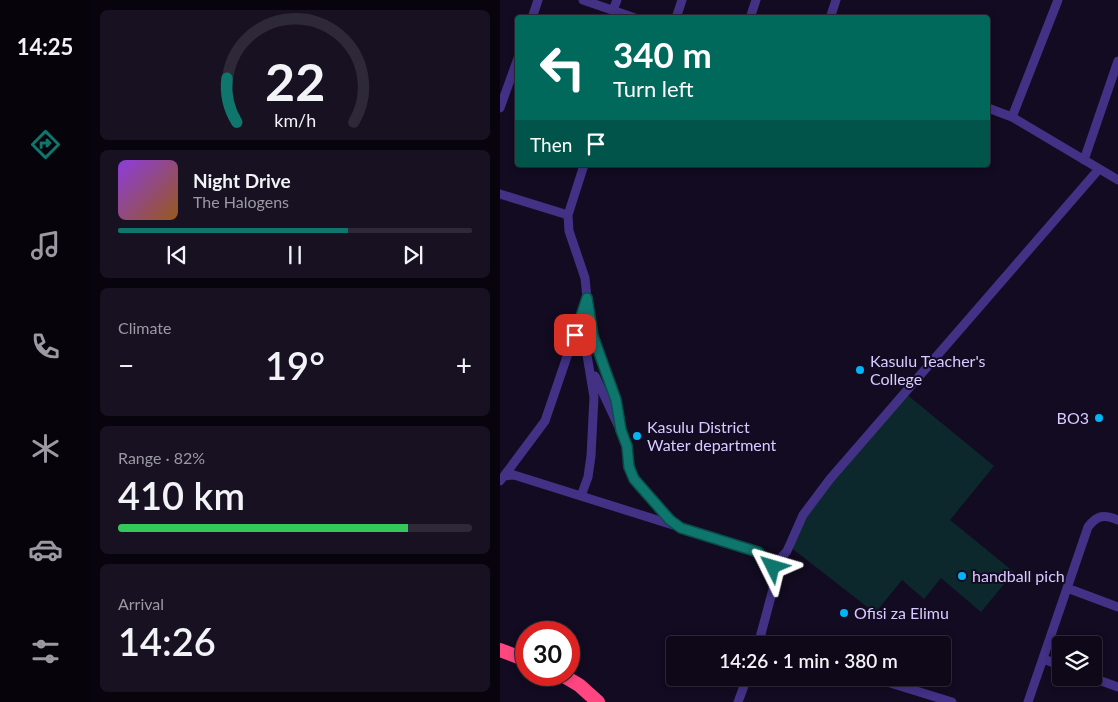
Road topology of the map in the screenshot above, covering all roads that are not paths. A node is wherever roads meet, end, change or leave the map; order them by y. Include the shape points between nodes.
1 (538, 0) edge
2 (583, 0) edge
3 (616, 0) edge
4 (682, 0) edge
5 (756, 0) edge
6 (836, 0) edge
7 (1058, 0) edge
8 (614, 10) junction
9 (533, 15) edge
10 (628, 15) edge
11 (677, 15) edge
12 (751, 15) edge
13 (831, 15) edge
14 (1118, 61) edge
15 (515, 66) edge
16 (500, 108) edge
17 (990, 109) edge
18 (1012, 116) junction
19 (1084, 160) junction
20 (583, 167) edge
21 (1100, 170) junction
22 (1118, 180) edge
23 (500, 194) edge
24 (568, 215) junction
25 (587, 298) junction
26 (588, 308) junction
27 (590, 369) junction
28 (621, 430) junction
29 (502, 478) edge
30 (581, 496) junction
31 (1118, 520) edge
32 (681, 528) junction
33 (773, 567) junction
34 (1068, 588) junction
35 (1118, 607) edge
36 (760, 636) edge
37 (500, 650) edge
38 (515, 656) edge
39 (1044, 659) junction
40 (1052, 662) edge
41 (1102, 681) edge
42 (580, 686) edge
43 (744, 686) edge
44 (900, 686) edge
45 (1118, 687) edge
46 (598, 702) edge
47 (738, 702) edge
48 (952, 702) edge
49 (1028, 702) edge

1 - 9 street
2 - 8 street
3 - 8 street
4 - 11 street
5 - 12 street
6 - 13 street
7 - 18 street
8 - 10 street
14 - 19 street
15 - 16 street
17 - 18 street
18 - 19 street
19 - 21 street
20 - 24 street
21 - 22 street
21 - 33 street via 830,479 803,515 787,551
23 - 24 street
24 - 25 street via 569,231 585,278
25 - 26 street
25 - 29 street via 545,421
26 - 27 street via 585,343
26 - 28 street via 593,336 616,400
27 - 28 street
27 - 30 street via 594,388 591,456
28 - 32 street via 634,479
29 - 30 street via 514,475
30 - 32 street
31 - 34 street via 1101,515 1088,527
32 - 33 street via 758,552
33 - 36 street via 776,578
34 - 35 street
34 - 39 street
37 - 38 highway
39 - 40 street
39 - 49 street
41 - 45 street
42 - 46 highway
43 - 47 street
44 - 48 street

